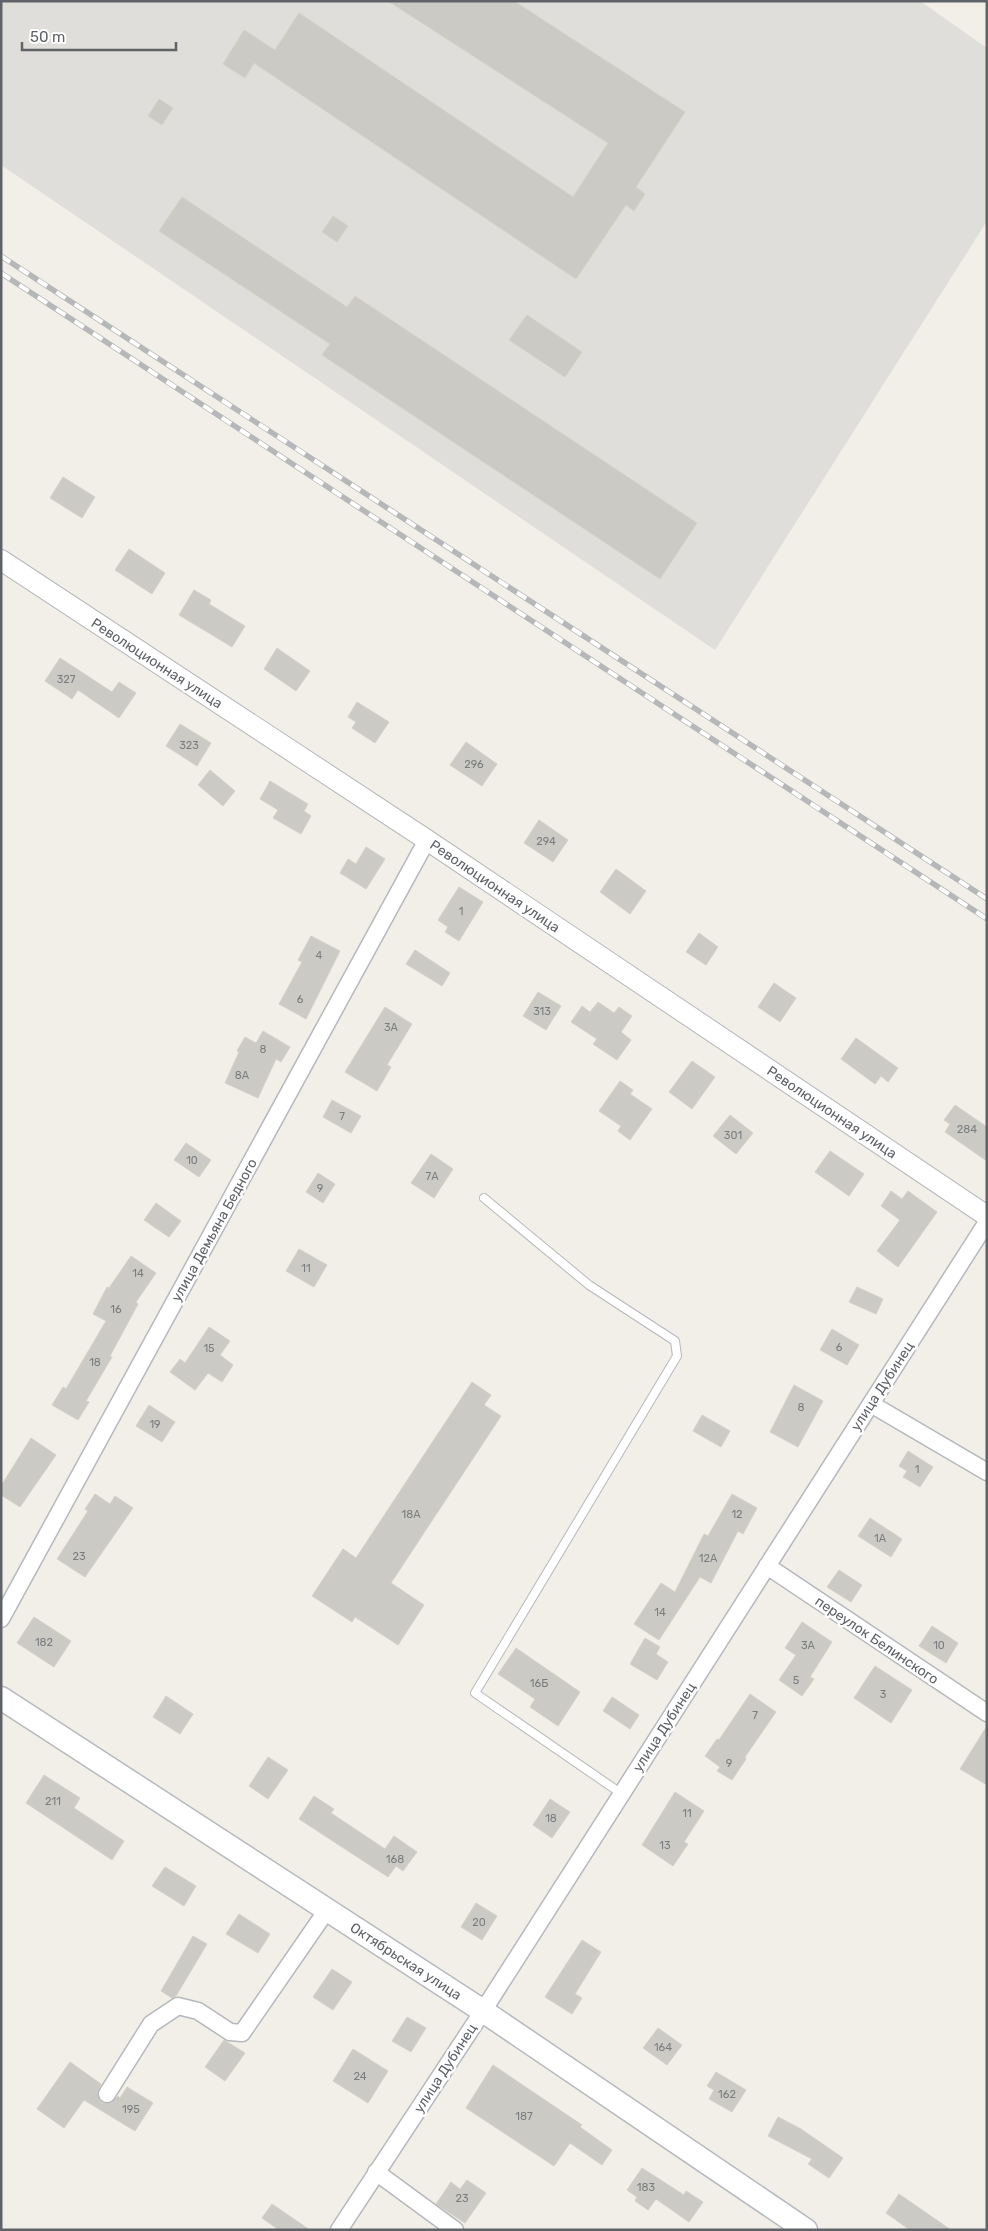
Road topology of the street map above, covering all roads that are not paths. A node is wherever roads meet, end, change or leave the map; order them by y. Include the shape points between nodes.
1 (1, 560) edge
2 (427, 840) junction
3 (484, 1198) dead end
4 (987, 1216) edge
5 (987, 1222) edge
6 (871, 1404) junction
7 (987, 1472) edge
8 (767, 1566) junction
9 (1, 1619) edge
10 (1, 1698) edge
11 (987, 1713) edge
12 (622, 1794) junction
13 (327, 1910) junction
14 (483, 2011) junction
15 (107, 2094) dead end
16 (376, 2172) junction
17 (339, 2230) edge
18 (454, 2230) edge
19 (806, 2230) edge

1 - 2 street, Революционная улица
2 - 4 street, Революционная улица
2 - 9 street, улица Демьяна Бедного
3 - 12 lane via 589,1285 675,1341 677,1356 475,1693
5 - 6 street, улица Дубинец
6 - 7 street
6 - 8 street, улица Дубинец
8 - 11 street, переулок Белинского
8 - 12 street, улица Дубинец
10 - 13 main road, Октябрьская улица
12 - 14 street, улица Дубинец
13 - 14 main road, Октябрьская улица
13 - 15 street via 242,2033 230,2032 198,2011 178,2006 151,2024
14 - 16 street, улица Дубинец
14 - 19 main road, Октябрьская улица
16 - 17 street, улица Дубинец
16 - 18 street

